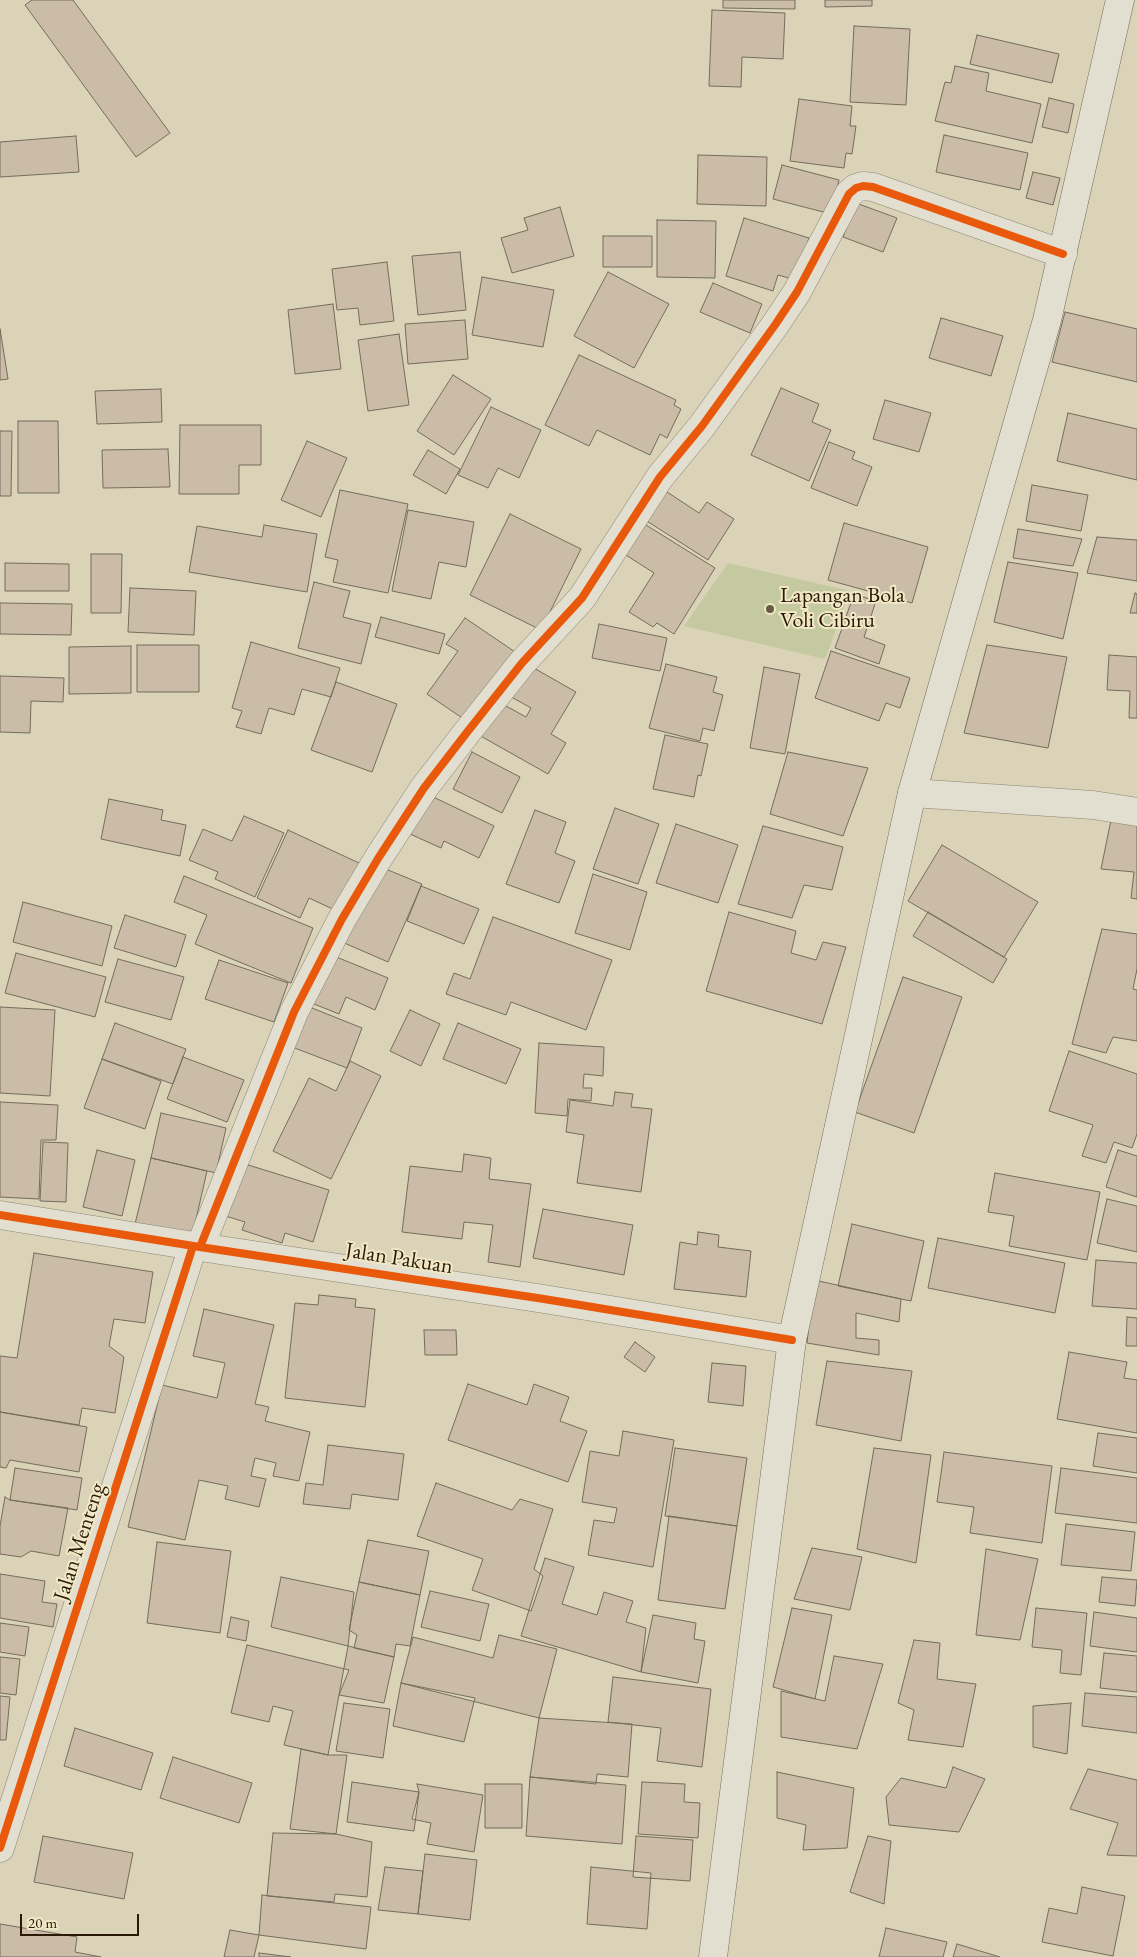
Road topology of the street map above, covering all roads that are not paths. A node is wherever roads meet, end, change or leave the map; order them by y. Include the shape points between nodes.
1 (1120, 0) edge
2 (1063, 254) junction
3 (912, 793) junction
4 (1137, 812) edge
5 (0, 1215) edge
6 (196, 1247) junction
7 (792, 1340) junction
8 (0, 1848) edge
9 (713, 1957) edge

1 - 2 street
2 - 3 street via 1048,320
2 - 6 street, Jalan Menteng via 873,187 856,188 849,194 797,292 702,426 660,477 582,598 522,663 468,731 424,788 379,857 294,1012
3 - 4 street via 1093,804
3 - 7 street
5 - 6 street, Jalan Pakuan
6 - 7 street, Jalan Pakuan
6 - 8 street, Jalan Menteng
7 - 9 street

